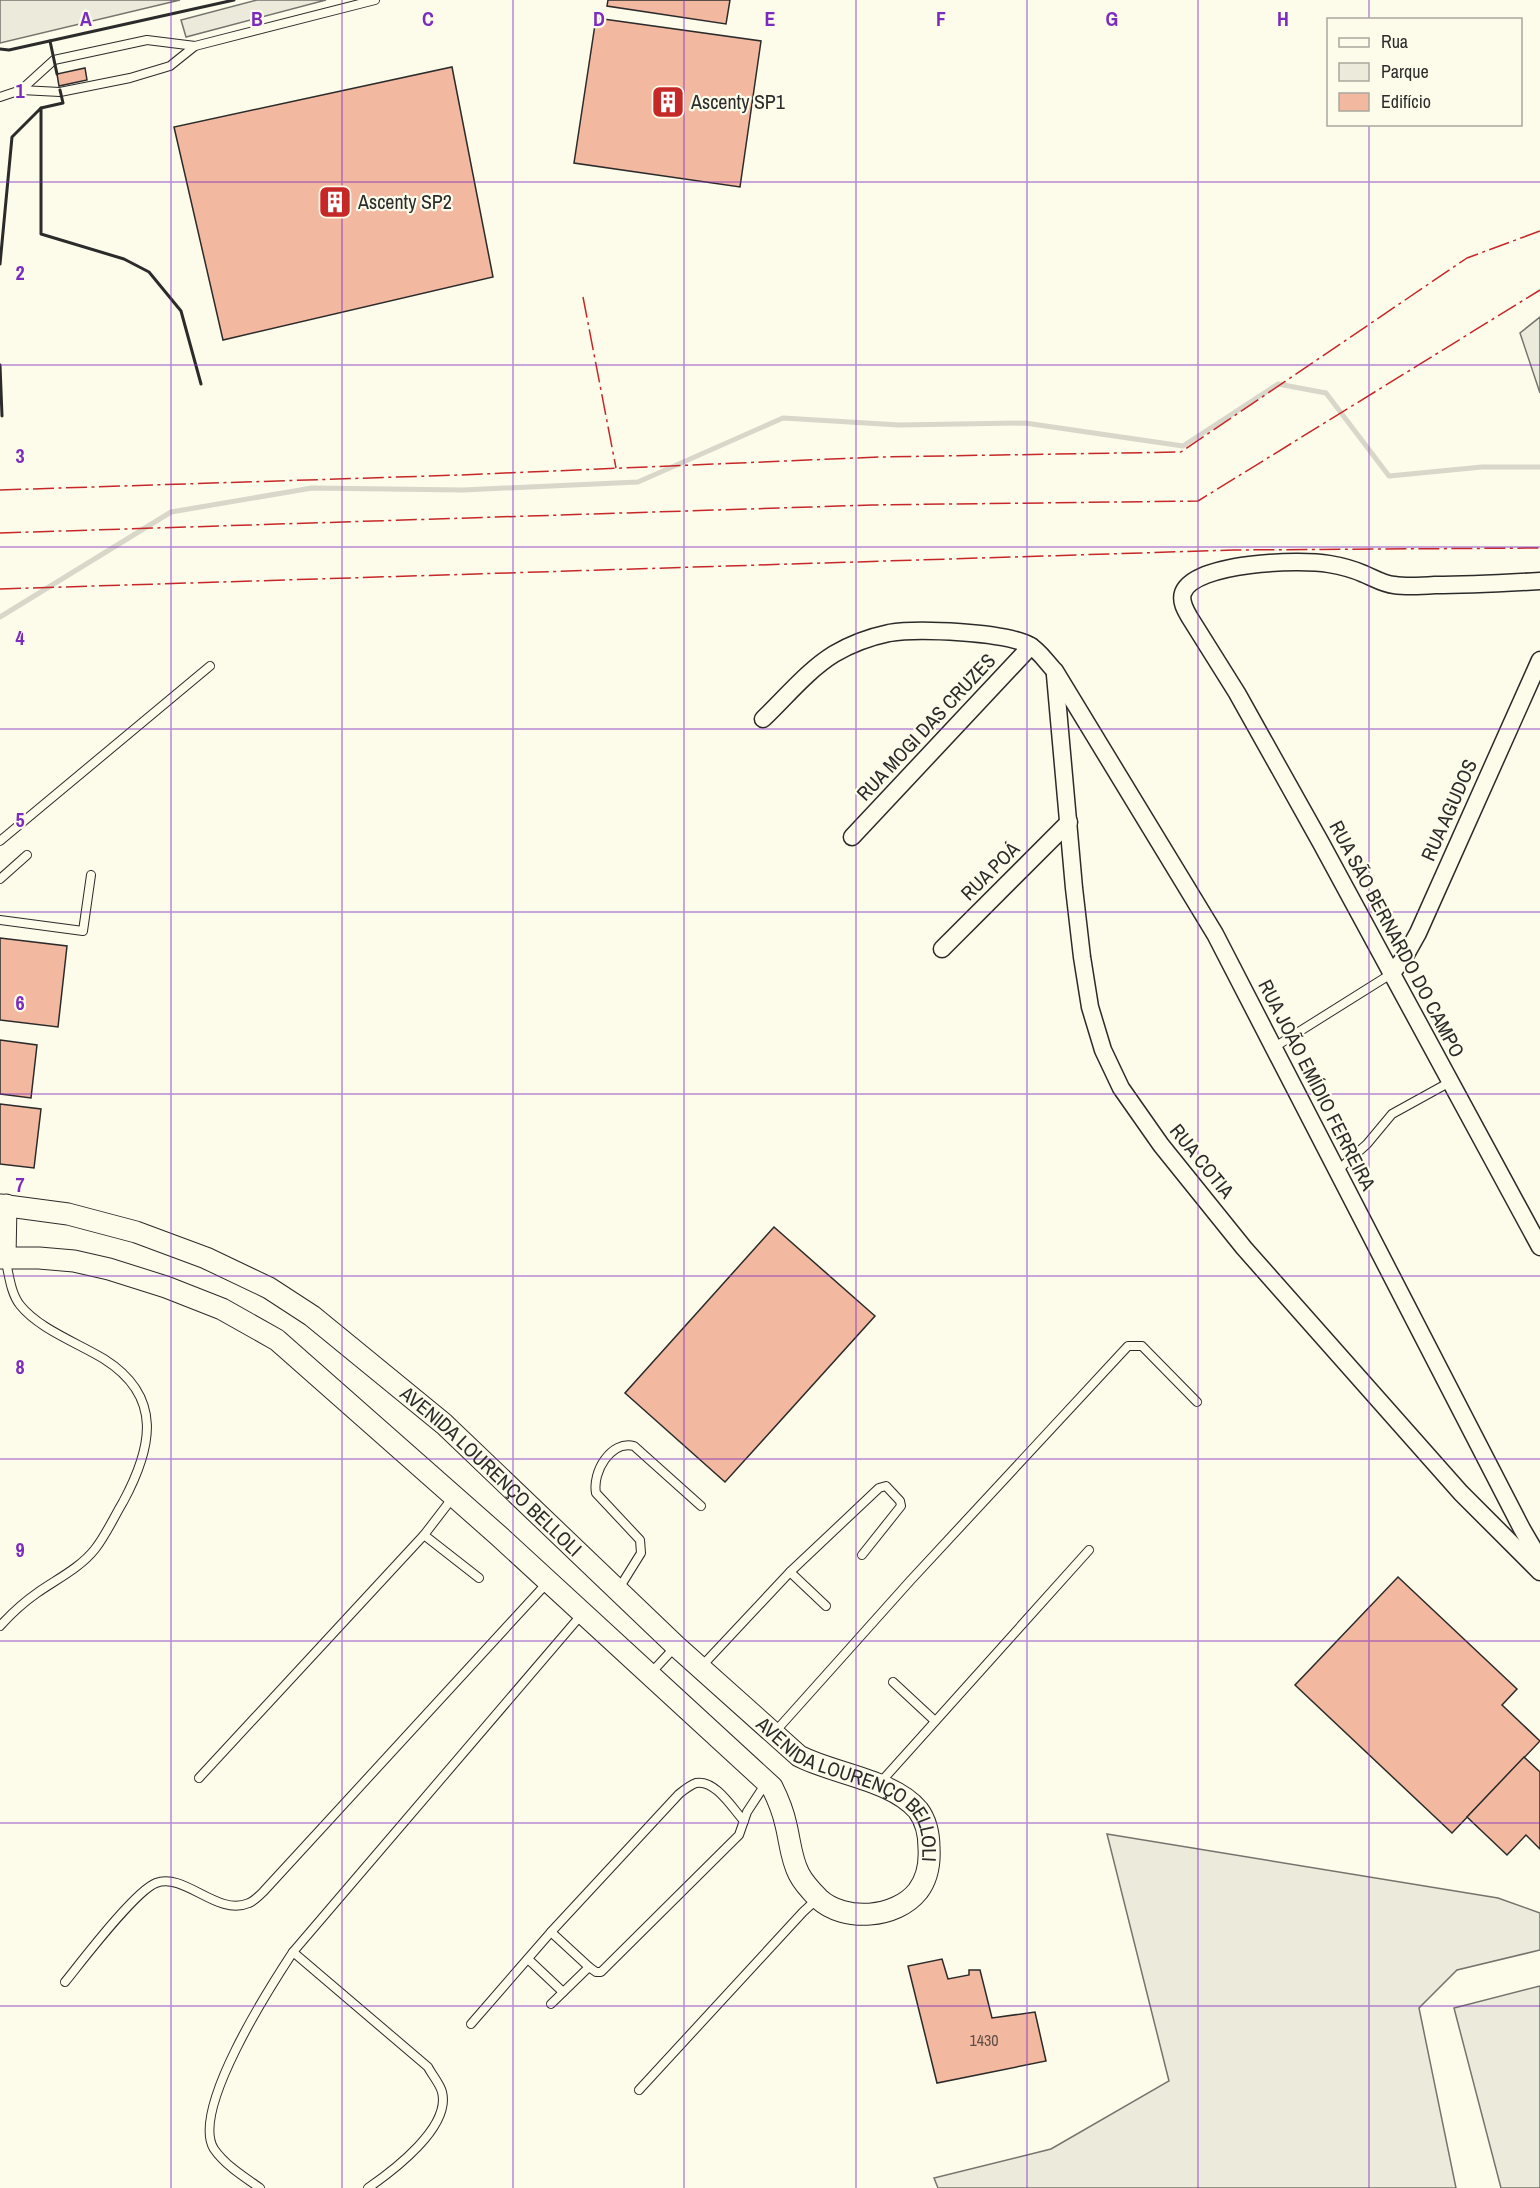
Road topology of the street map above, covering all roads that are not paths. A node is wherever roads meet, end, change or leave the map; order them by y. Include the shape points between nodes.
1 (375, 0) edge
2 (195, 46) junction
3 (21, 90) junction
4 (0, 97) edge
5 (1540, 581) edge
6 (1031, 646) junction
7 (1540, 660) edge
8 (210, 666) dead end
9 (1055, 671) junction
10 (764, 718) dead end
11 (1068, 822) junction
12 (852, 837) dead end
13 (0, 841) edge
14 (27, 855) dead end
15 (91, 875) dead end
16 (0, 879) edge
17 (0, 920) edge
18 (942, 949) dead end
19 (1391, 974) junction
20 (1273, 1048) junction
21 (1450, 1082) junction
22 (1336, 1171) junction
23 (3, 1205) edge
24 (1540, 1247) edge
25 (3, 1257) edge
26 (1197, 1402) dead end
27 (454, 1496) junction
28 (701, 1506) dead end
29 (424, 1535) junction
30 (1089, 1550) dead end
31 (862, 1556) dead end
32 (1540, 1560) edge
33 (790, 1572) junction
34 (1540, 1572) edge
35 (479, 1578) dead end
36 (549, 1581) junction
37 (618, 1591) junction
38 (826, 1606) dead end
39 (582, 1614) junction
40 (0, 1626) edge
41 (676, 1646) junction
42 (700, 1668) junction
43 (649, 1674) junction
44 (892, 1683) dead end
45 (936, 1721) junction
46 (773, 1733) junction
47 (199, 1778) dead end
48 (766, 1782) junction
49 (879, 1785) junction
50 (744, 1821) junction
51 (818, 1898) junction
52 (551, 1932) junction
53 (293, 1952) junction
54 (528, 1959) junction
55 (589, 1967) junction
56 (65, 1982) dead end
57 (563, 1992) junction
58 (551, 2004) dead end
59 (471, 2024) dead end
60 (639, 2090) dead end
61 (260, 2188) edge
62 (368, 2188) edge

1 - 2 lane
2 - 3 lane via 170,66 130,78 60,92
2 - 3 lane via 147,40 54,60
3 - 4 lane
5 - 19 street, RUA SÃO BERNARDO DO CAMPO via 1401,585 1327,564 1273,563 1227,568 1200,576 1182,596 1183,606 1322,843
6 - 9 street, RUA JOÃO EMÍDIO FERREIRA
6 - 10 street via 1010,638 961,633 892,633 863,640 833,655
6 - 12 street, RUA MOGI DAS CRUZES
7 - 19 street, RUA AGUDOS via 1418,933
8 - 13 lane
9 - 11 street, RUA COTIA
9 - 20 street, RUA JOÃO EMÍDIO FERREIRA via 1215,934
11 - 18 street, RUA POÁ
11 - 34 street, RUA COTIA via 1090,1007 1103,1050 1121,1088 1161,1145 1274,1282 1461,1493
14 - 16 lane
15 - 17 lane via 83,931
19 - 20 lane
19 - 21 street, RUA SÃO BERNARDO DO CAMPO
20 - 22 street, RUA JOÃO EMÍDIO FERREIRA
21 - 22 lane via 1392,1114 1368,1144
21 - 24 street, RUA SÃO BERNARDO DO CAMPO
22 - 32 street, RUA JOÃO EMÍDIO FERREIRA
23 - 25 street
23 - 37 street, AVENIDA LOURENÇO BELLOLI via 68,1214 136,1232 206,1258 269,1288 312,1316 444,1424
25 - 27 street, AVENIDA LOURENÇO BELLOLI via 63,1260 110,1269 222,1309 277,1340
25 - 40 lane via 12,1288 31,1317 88,1349 125,1376 138,1392 148,1432 141,1466 95,1548 78,1566 34,1595
26 - 46 lane via 1142,1346 1128,1346
27 - 29 lane
27 - 36 street, AVENIDA LOURENÇO BELLOLI
28 - 37 lane via 634,1446 616,1447 597,1472 596,1493 640,1540 642,1548
29 - 35 lane
29 - 47 lane
30 - 45 lane
31 - 33 lane via 901,1506 886,1486 879,1488
33 - 38 lane
33 - 42 lane
36 - 39 street, AVENIDA LOURENÇO BELLOLI
36 - 56 lane via 250,1903 226,1905 177,1883 159,1881 124,1911
37 - 41 street, AVENIDA LOURENÇO BELLOLI
39 - 43 street, AVENIDA LOURENÇO BELLOLI
39 - 53 lane
41 - 42 street, AVENIDA LOURENÇO BELLOLI
41 - 43 lane
42 - 46 street, AVENIDA LOURENÇO BELLOLI
43 - 48 street, AVENIDA LOURENÇO BELLOLI
44 - 45 lane
45 - 49 lane
46 - 49 street, AVENIDA LOURENÇO BELLOLI via 814,1764
48 - 50 lane
48 - 51 street, AVENIDA LOURENÇO BELLOLI via 780,1803 799,1874
49 - 51 street, AVENIDA LOURENÇO BELLOLI via 900,1793 918,1810 928,1829 930,1858 926,1877 917,1893 901,1905 883,1911 855,1916 831,1908
50 - 52 lane via 716,1790 694,1784 679,1794
50 - 55 lane via 739,1835 601,1972
51 - 60 lane
52 - 54 lane
52 - 55 lane
53 - 61 lane via 262,2000 229,2066 212,2106 208,2129 213,2148
53 - 62 lane via 428,2067 442,2091 443,2108 436,2126
54 - 57 lane
54 - 59 lane
55 - 57 lane
57 - 58 lane

